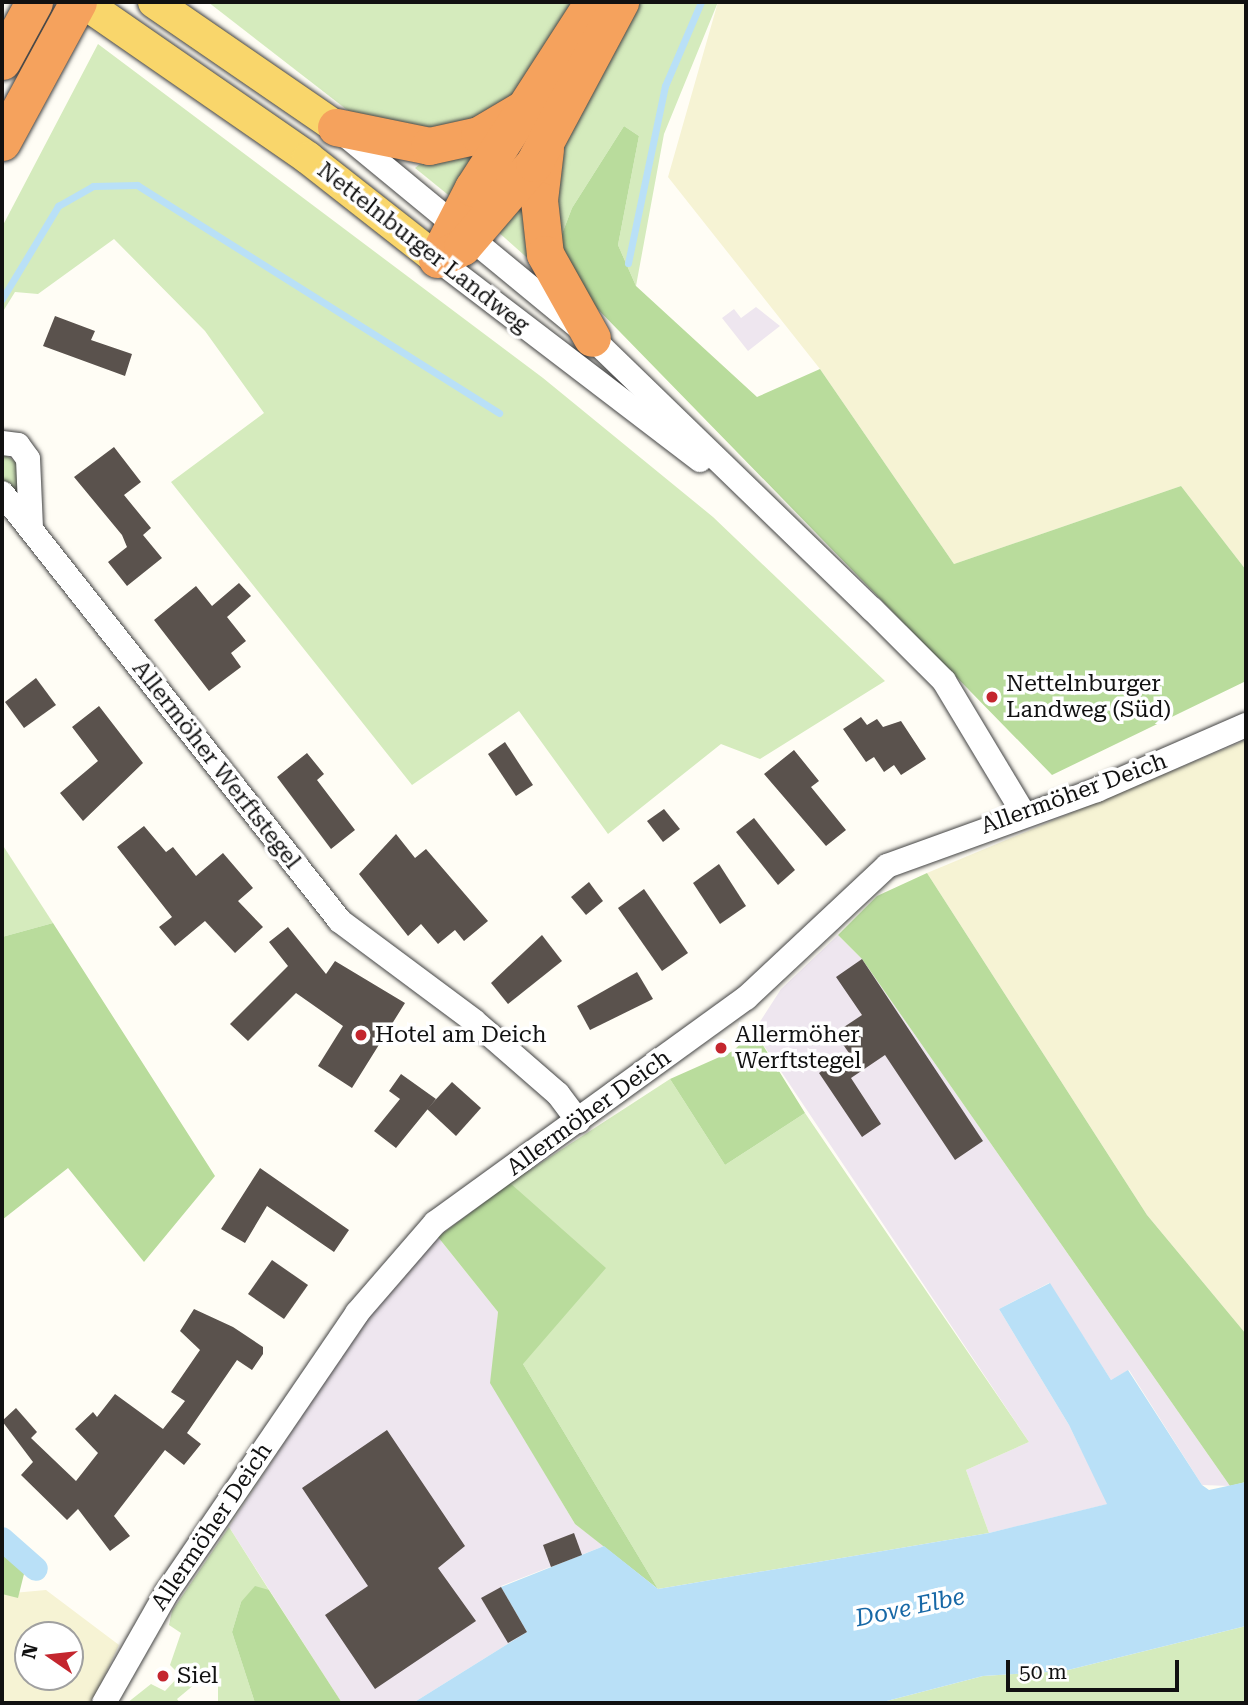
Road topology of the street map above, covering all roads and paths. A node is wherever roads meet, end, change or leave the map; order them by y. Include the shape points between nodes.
1 (34, 2) edge
2 (78, 2) edge
3 (83, 2) edge
4 (593, 2) edge
5 (620, 2) edge
6 (159, 5) edge
7 (2, 61) edge
8 (533, 103) junction
9 (336, 127) junction
10 (2, 142) edge
11 (545, 146) junction
12 (462, 229) junction
13 (437, 259) junction
14 (592, 338) junction
15 (2, 443) edge
16 (2, 493) edge
17 (757, 501) junction
18 (31, 528) junction
19 (1246, 725) edge
20 (1024, 814) junction
21 (578, 1121) junction
22 (104, 1703) edge

1 - 7 highway
2 - 10 highway
3 - 13 main road, Nettelnburger Landweg
4 - 8 highway
5 - 11 highway
6 - 9 main road, Nettelnburger Landweg
8 - 9 highway via 454,144 403,146
8 - 12 highway
9 - 12 street, Nettelnburger Landweg
11 - 12 highway
11 - 14 highway via 539,200 545,254
12 - 13 highway
12 - 14 street, Nettelnburger Landweg
13 - 17 street, Nettelnburger Landweg
14 - 17 street, Nettelnburger Landweg
15 - 18 street via 18,445 28,459
16 - 18 street, Allermöher Werftstegel
17 - 20 street, Nettelnburger Landweg via 944,681
18 - 21 street, Allermöher Werftstegel via 340,921 474,1021 558,1094
19 - 20 street, Allermöher Deich
20 - 21 street, Allermöher Deich via 887,866 746,998
21 - 22 street, Allermöher Deich via 435,1223 356,1313 167,1592

